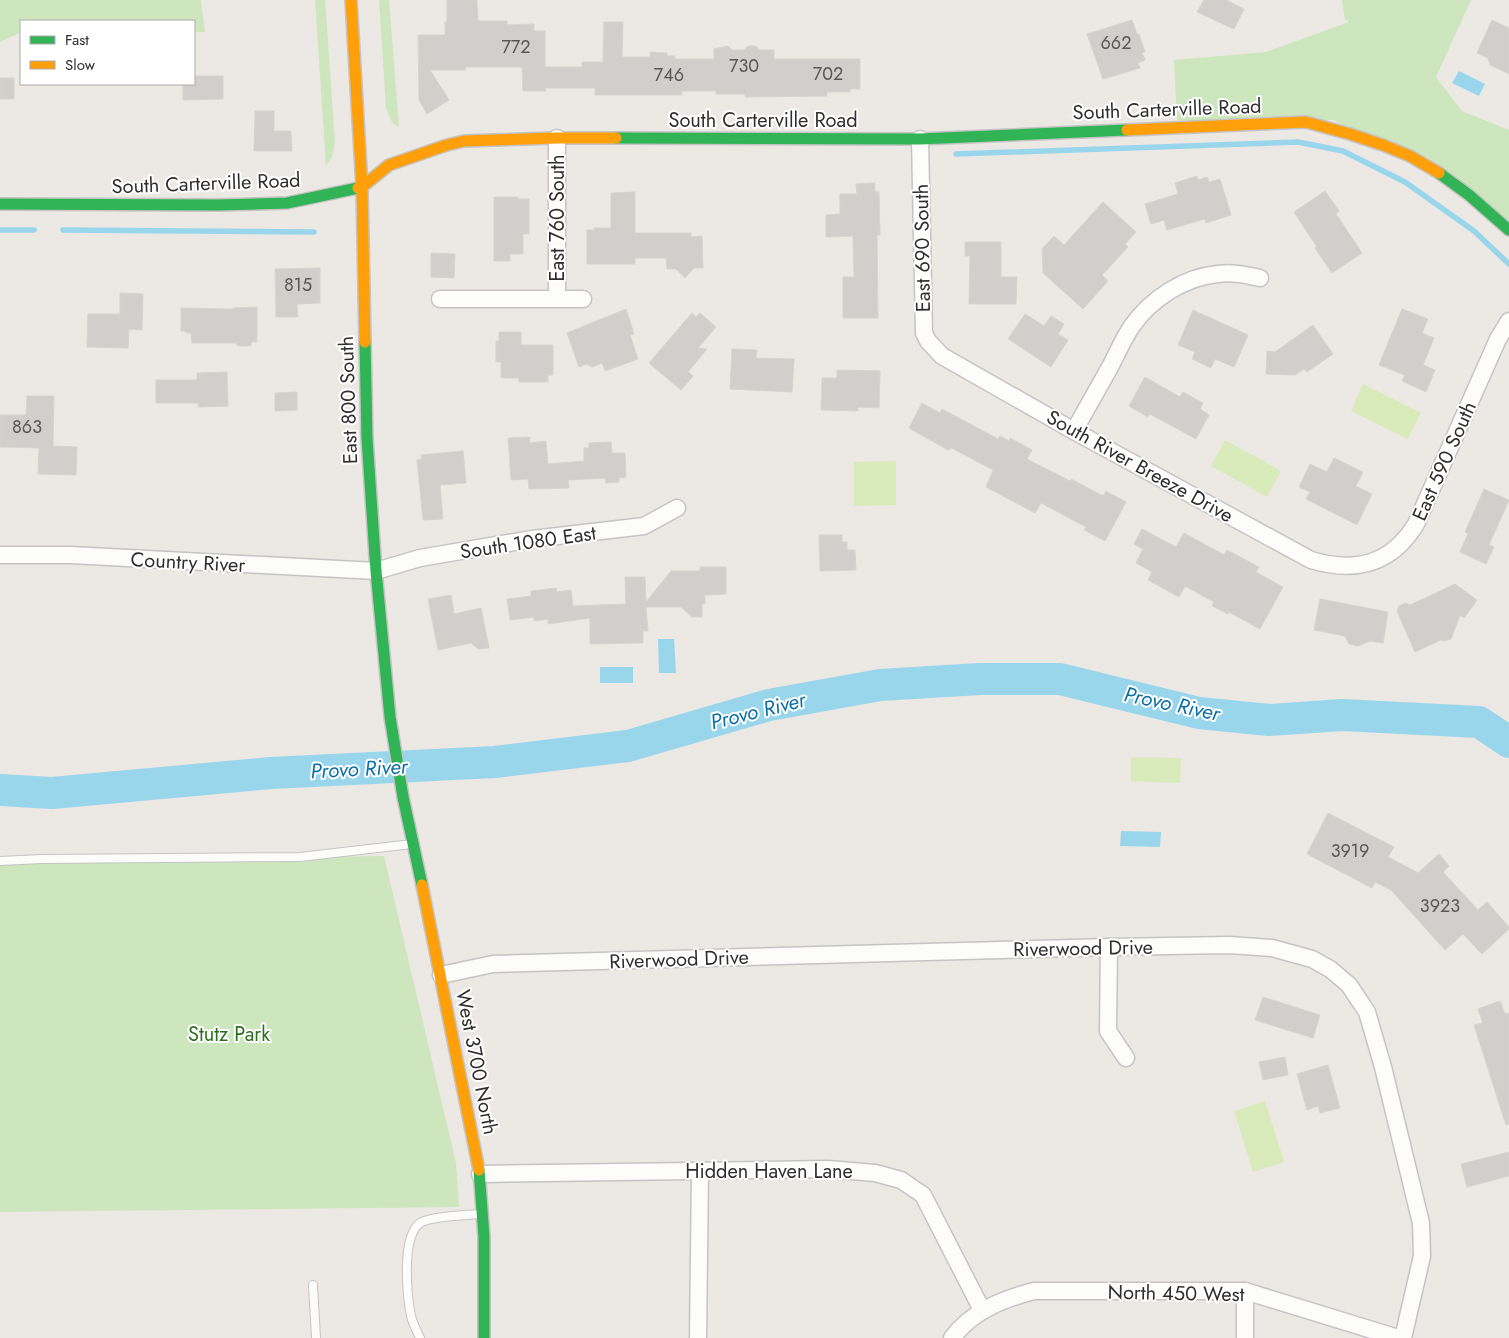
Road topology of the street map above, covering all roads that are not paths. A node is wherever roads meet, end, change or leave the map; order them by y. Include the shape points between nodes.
1 (351, 0) edge
2 (558, 138) junction
3 (920, 139) junction
4 (362, 187) junction
5 (0, 204) edge
6 (1509, 230) edge
7 (1260, 278) dead end
8 (558, 298) junction
9 (440, 299) dead end
10 (582, 299) dead end
11 (1509, 321) edge
12 (938, 353) joint
13 (1074, 431) junction
14 (677, 508) dead end
15 (0, 555) edge
16 (1347, 567) joint
17 (376, 571) junction
18 (402, 797) joint
19 (414, 844) junction
20 (0, 861) edge
21 (1109, 947) junction
22 (441, 975) junction
23 (1126, 1058) dead end
24 (700, 1171) junction
25 (480, 1174) junction
26 (483, 1213) junction
27 (313, 1285) dead end
28 (1245, 1291) junction
29 (982, 1310) junction
30 (316, 1338) edge
31 (420, 1338) edge
32 (484, 1338) edge
33 (698, 1338) edge
34 (952, 1338) edge
35 (1245, 1338) edge
36 (1398, 1338) edge
37 (1403, 1338) edge

1 - 4 street, East 800 South
2 - 3 street, South Carterville Road
2 - 4 street, South Carterville Road via 464,141 447,145 389,165
2 - 8 street, East 760 South
3 - 6 street, South Carterville Road via 1306,122 1351,133 1394,149 1430,168
3 - 12 street, East 690 South via 924,333
4 - 5 street, South Carterville Road via 287,203
4 - 17 street, East 800 South via 367,438
7 - 13 street via 1219,273 1206,276 1181,285 1147,308 1132,327
8 - 9 street
8 - 10 street
11 - 16 street, East 590 South via 1415,526 1388,554
12 - 13 street, South River Breeze Drive
13 - 16 street, South River Breeze Drive via 1312,560
14 - 17 street, South 1080 East via 644,526 532,539 420,558
15 - 17 street, Country River via 71,555
17 - 18 street, East 800 South via 390,717
18 - 19 street, West 3700 North
19 - 20 lane via 300,856
19 - 22 street, West 3700 North
21 - 22 street, Riverwood Drive via 493,964
21 - 23 street via 1108,1031
21 - 37 street, Riverwood Drive via 1229,945 1272,948 1312,959 1330,969 1359,998 1372,1027 1421,1224 1422,1256
22 - 25 street, West 3700 North
24 - 25 street, Hidden Haven Lane
24 - 29 street, Hidden Haven Lane via 828,1169 875,1173 901,1180 923,1195
24 - 33 street
25 - 26 street, West 3700 North
26 - 31 lane via 434,1218 420,1223 413,1233 407,1253 407,1296
26 - 32 street, West 3700 North
27 - 30 lane
28 - 29 street, North 450 West via 1034,1291 1013,1296
28 - 35 street
28 - 36 street, North 450 West
29 - 34 street, North 450 West

